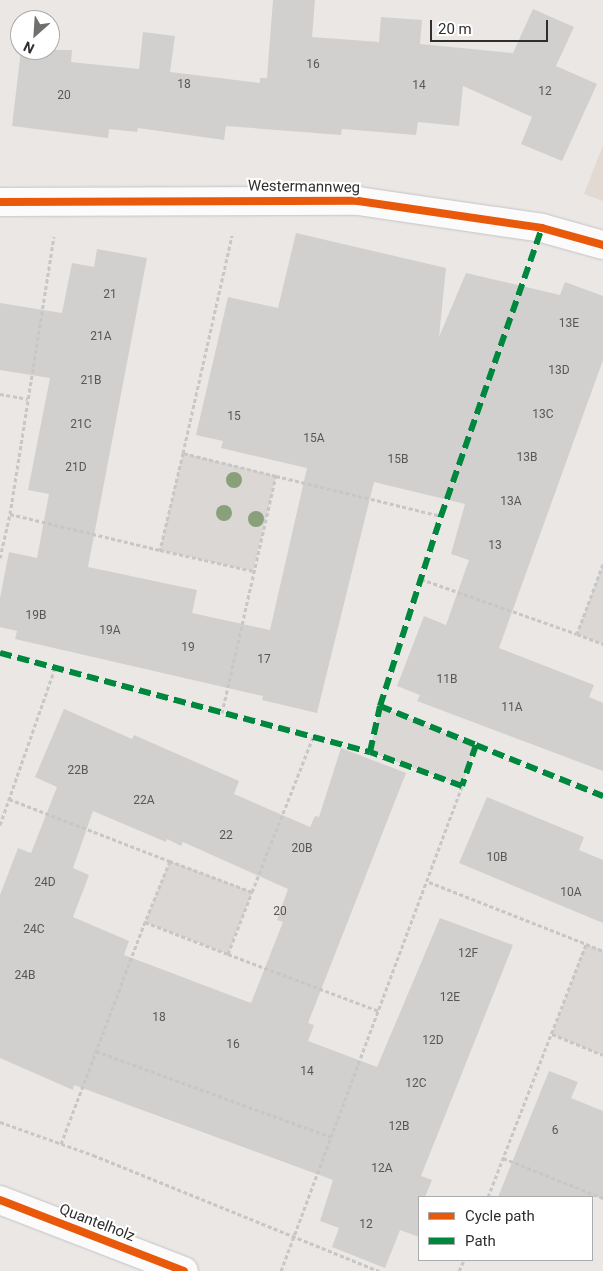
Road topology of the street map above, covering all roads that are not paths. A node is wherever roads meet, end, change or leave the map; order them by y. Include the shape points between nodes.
1 (0, 202) edge
2 (603, 245) edge
3 (0, 1200) edge
4 (184, 1271) edge

1 - 2 street, Westermannweg via 358,201 542,228
3 - 4 street, Quantelholz

